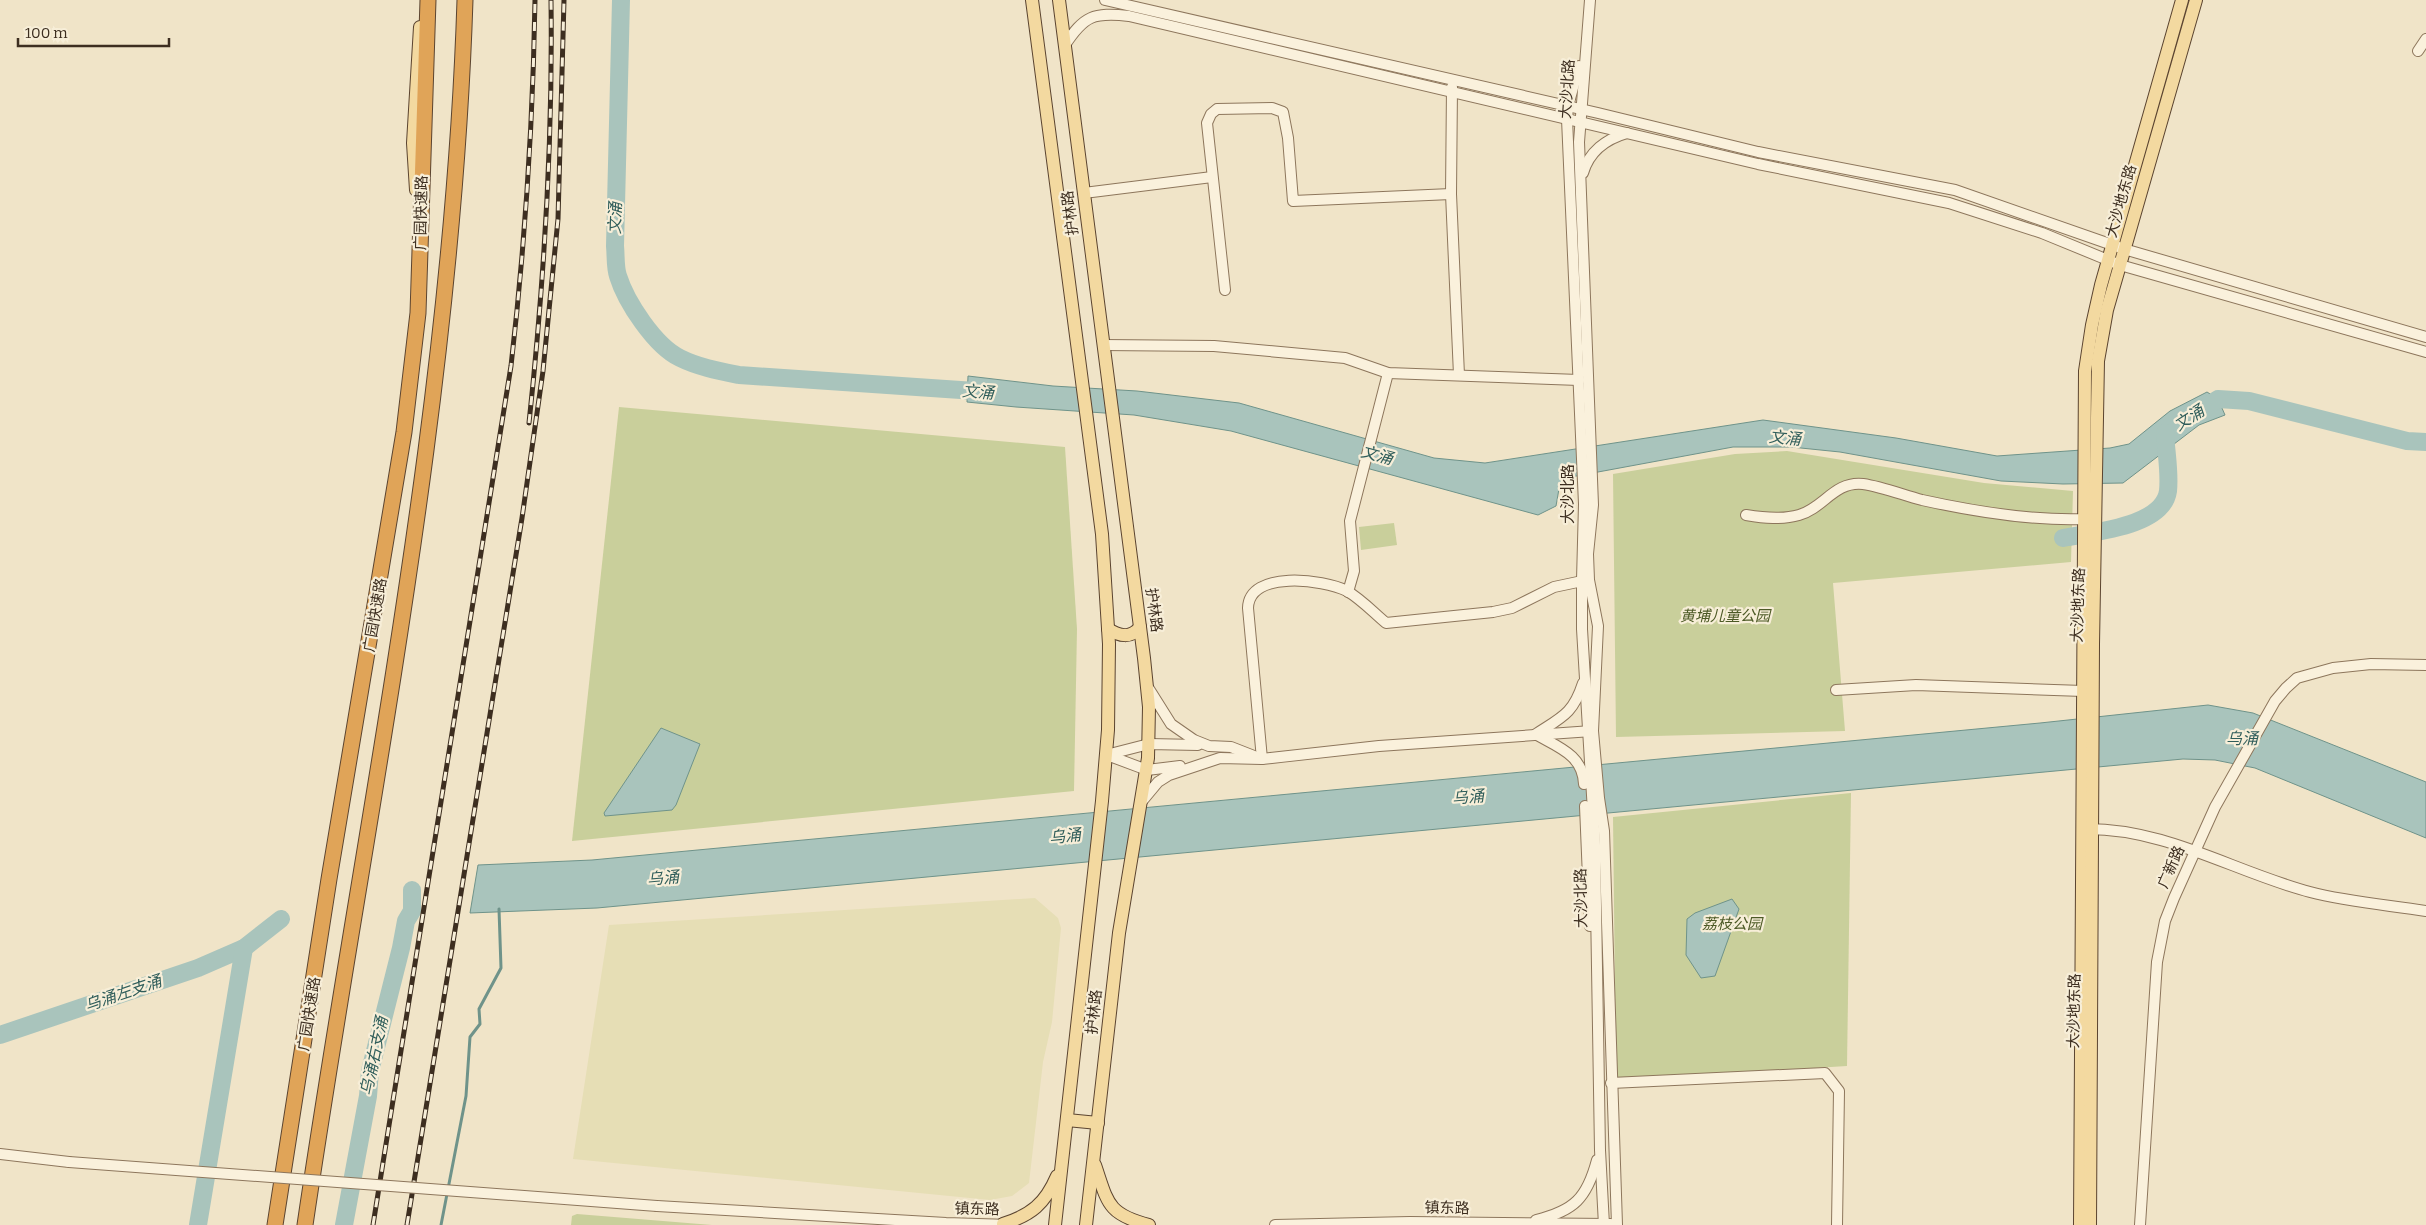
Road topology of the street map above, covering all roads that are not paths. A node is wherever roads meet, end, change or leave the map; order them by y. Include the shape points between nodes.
1 (423, 0) edge
2 (428, 0) edge
3 (465, 0) edge
4 (1032, 0) edge
5 (1059, 0) edge
6 (1105, 0) edge
7 (1590, 0) edge
8 (2182, 0) edge
9 (2196, 0) edge
10 (2426, 39) edge
11 (1065, 45) junction
12 (1585, 46) junction
13 (2418, 51) dead end
14 (1454, 79) junction
15 (1451, 91) junction
16 (1568, 106) junction
17 (1580, 109) junction
18 (1567, 119) junction
19 (1579, 122) junction
20 (1628, 133) junction
21 (1212, 177) junction
22 (1582, 179) junction
23 (1084, 193) junction
24 (1451, 194) junction
25 (2118, 246) junction
26 (420, 252) junction
27 (2114, 263) junction
28 (1225, 290) dead end
29 (2426, 337) edge
30 (1103, 345) junction
31 (2426, 352) edge
32 (1388, 373) junction
33 (1459, 375) junction
34 (1579, 380) junction
35 (1586, 416) junction
36 (2091, 436) junction
37 (1746, 515) dead end
38 (2085, 519) junction
39 (2090, 543) junction
40 (1585, 580) junction
41 (1348, 592) junction
42 (1140, 627) junction
43 (1108, 629) junction
44 (2426, 665) edge
45 (1585, 677) junction
46 (1147, 685) junction
47 (1836, 690) dead end
48 (2083, 691) junction
49 (2088, 710) junction
50 (1590, 732) junction
51 (1536, 734) junction
52 (1149, 744) junction
53 (1209, 746) junction
54 (1592, 754) junction
55 (1106, 755) junction
56 (1262, 759) junction
57 (1197, 764) junction
58 (1147, 770) junction
59 (1142, 800) junction
60 (1589, 820) junction
61 (2087, 829) junction
62 (2196, 850) junction
63 (2426, 911) edge
64 (1611, 1083) junction
65 (1067, 1120) junction
66 (1098, 1123) junction
67 (1600, 1150) junction
68 (0, 1154) edge
69 (1094, 1163) junction
70 (1062, 1164) junction
71 (950, 1224) edge
72 (1604, 1224) edge
73 (275, 1225) edge
74 (305, 1225) edge
75 (1008, 1225) edge
76 (1055, 1225) edge
77 (1086, 1225) edge
78 (1149, 1225) edge
79 (1275, 1225) edge
80 (1520, 1225) edge
81 (1616, 1225) edge
82 (1837, 1225) edge
83 (2080, 1225) edge
84 (2090, 1225) edge
85 (2140, 1225) edge

1 - 26 main road via 413,143
2 - 26 highway, 广园快速路
3 - 74 highway, 广园快速路 via 463,85 448,272 428,442 389,711
4 - 43 main road, 护林路 via 1090,434 1104,555
5 - 11 main road, 护林路
6 - 14 street
7 - 12 street
8 - 25 main road, 大沙地东路
9 - 25 main road, 大沙地东路
10 - 13 street
11 - 15 street via 1078,26 1089,19 1108,14 1129,16
11 - 23 main road, 护林路
12 - 16 street, 大沙北路
12 - 17 street, 大沙北路
14 - 15 street
14 - 16 street
15 - 18 street
15 - 24 street
16 - 17 street
16 - 18 street, 大沙北路
17 - 19 street, 大沙北路
17 - 25 street via 1758,152 1955,190
18 - 19 street
18 - 34 street, 大沙北路
19 - 20 street
19 - 22 street, 大沙北路
20 - 22 street via 1612,137 1593,153
20 - 27 street via 1758,164 1949,202 2042,233
21 - 23 street
21 - 24 street via 1207,124 1211,114 1223,108 1272,108 1283,112 1286,120 1293,201
21 - 28 street
22 - 35 street, 大沙北路
23 - 30 main road, 护林路
24 - 33 street
25 - 27 main road, 大沙地东路
25 - 29 street
26 - 73 highway, 广园快速路 via 418,312 404,432
27 - 31 street
27 - 36 main road, 大沙地东路 via 2096,307 2086,364
30 - 32 street via 1214,346 1345,358
30 - 42 main road, 护林路
32 - 33 street
32 - 41 street via 1350,521 1354,571
33 - 34 street
34 - 35 street, 大沙北路
35 - 40 street, 大沙北路 via 1582,540
35 - 40 street, 大沙北路 via 1593,505
36 - 38 main road, 大沙地东路
36 - 39 main road, 大沙地东路
37 - 38 street via 1775,519 1801,515 1841,486 1862,484 1923,500 1998,512 2058,520
38 - 39 main road, 大沙地东路
39 - 48 main road, 大沙地东路
39 - 49 main road, 大沙地东路
40 - 41 street via 1554,587 1512,608 1386,623
40 - 45 street, 大沙北路
40 - 50 street, 大沙北路 via 1598,626
41 - 56 street via 1320,581 1303,580 1263,586 1248,598
42 - 43 main road via 1126,636
42 - 46 main road, 护林路
43 - 55 main road, 护林路
44 - 62 street, 广新路 via 2371,664 2315,672 2297,678 2275,702 2215,808
45 - 50 street, 大沙北路
45 - 51 street via 1570,712
46 - 52 main road, 护林路
46 - 53 street via 1171,724
47 - 48 street via 1916,685
48 - 49 main road, 大沙地东路
49 - 61 main road, 大沙地东路
50 - 51 street
50 - 54 street, 大沙北路
51 - 56 street
51 - 60 street via 1569,753 1581,765
52 - 53 street
52 - 55 street
52 - 58 main road, 护林路
53 - 56 street via 1231,747
54 - 60 street, 大沙北路
54 - 64 street, 大沙北路 via 1604,831
55 - 58 street
55 - 65 main road, 护林路
56 - 57 street via 1220,758
57 - 58 street
57 - 59 street via 1158,782
58 - 59 main road, 护林路
59 - 66 main road, 护林路 via 1123,907
60 - 67 street via 1590,926 1596,956
61 - 62 street via 2167,840
61 - 83 main road, 大沙地东路
61 - 84 main road, 大沙地东路
62 - 63 street via 2310,892
62 - 85 street, 广新路 via 2165,921 2157,962
64 - 81 street, 大沙北路
64 - 82 street via 1825,1073 1839,1091
65 - 66 main road
65 - 70 main road, 护林路
66 - 69 main road, 护林路
67 - 72 street
67 - 80 street via 1593,1178 1581,1199 1561,1212
68 - 71 street, 镇东路, bridge via 69,1162 657,1206
69 - 77 main road, 护林路
69 - 78 main road via 1104,1192 1118,1215
70 - 75 main road via 1043,1201
70 - 76 main road, 护林路
71 - 75 street, 镇东路
72 - 80 street, 镇东路
72 - 81 street, 镇东路
79 - 80 street, 镇东路 via 1410,1222

